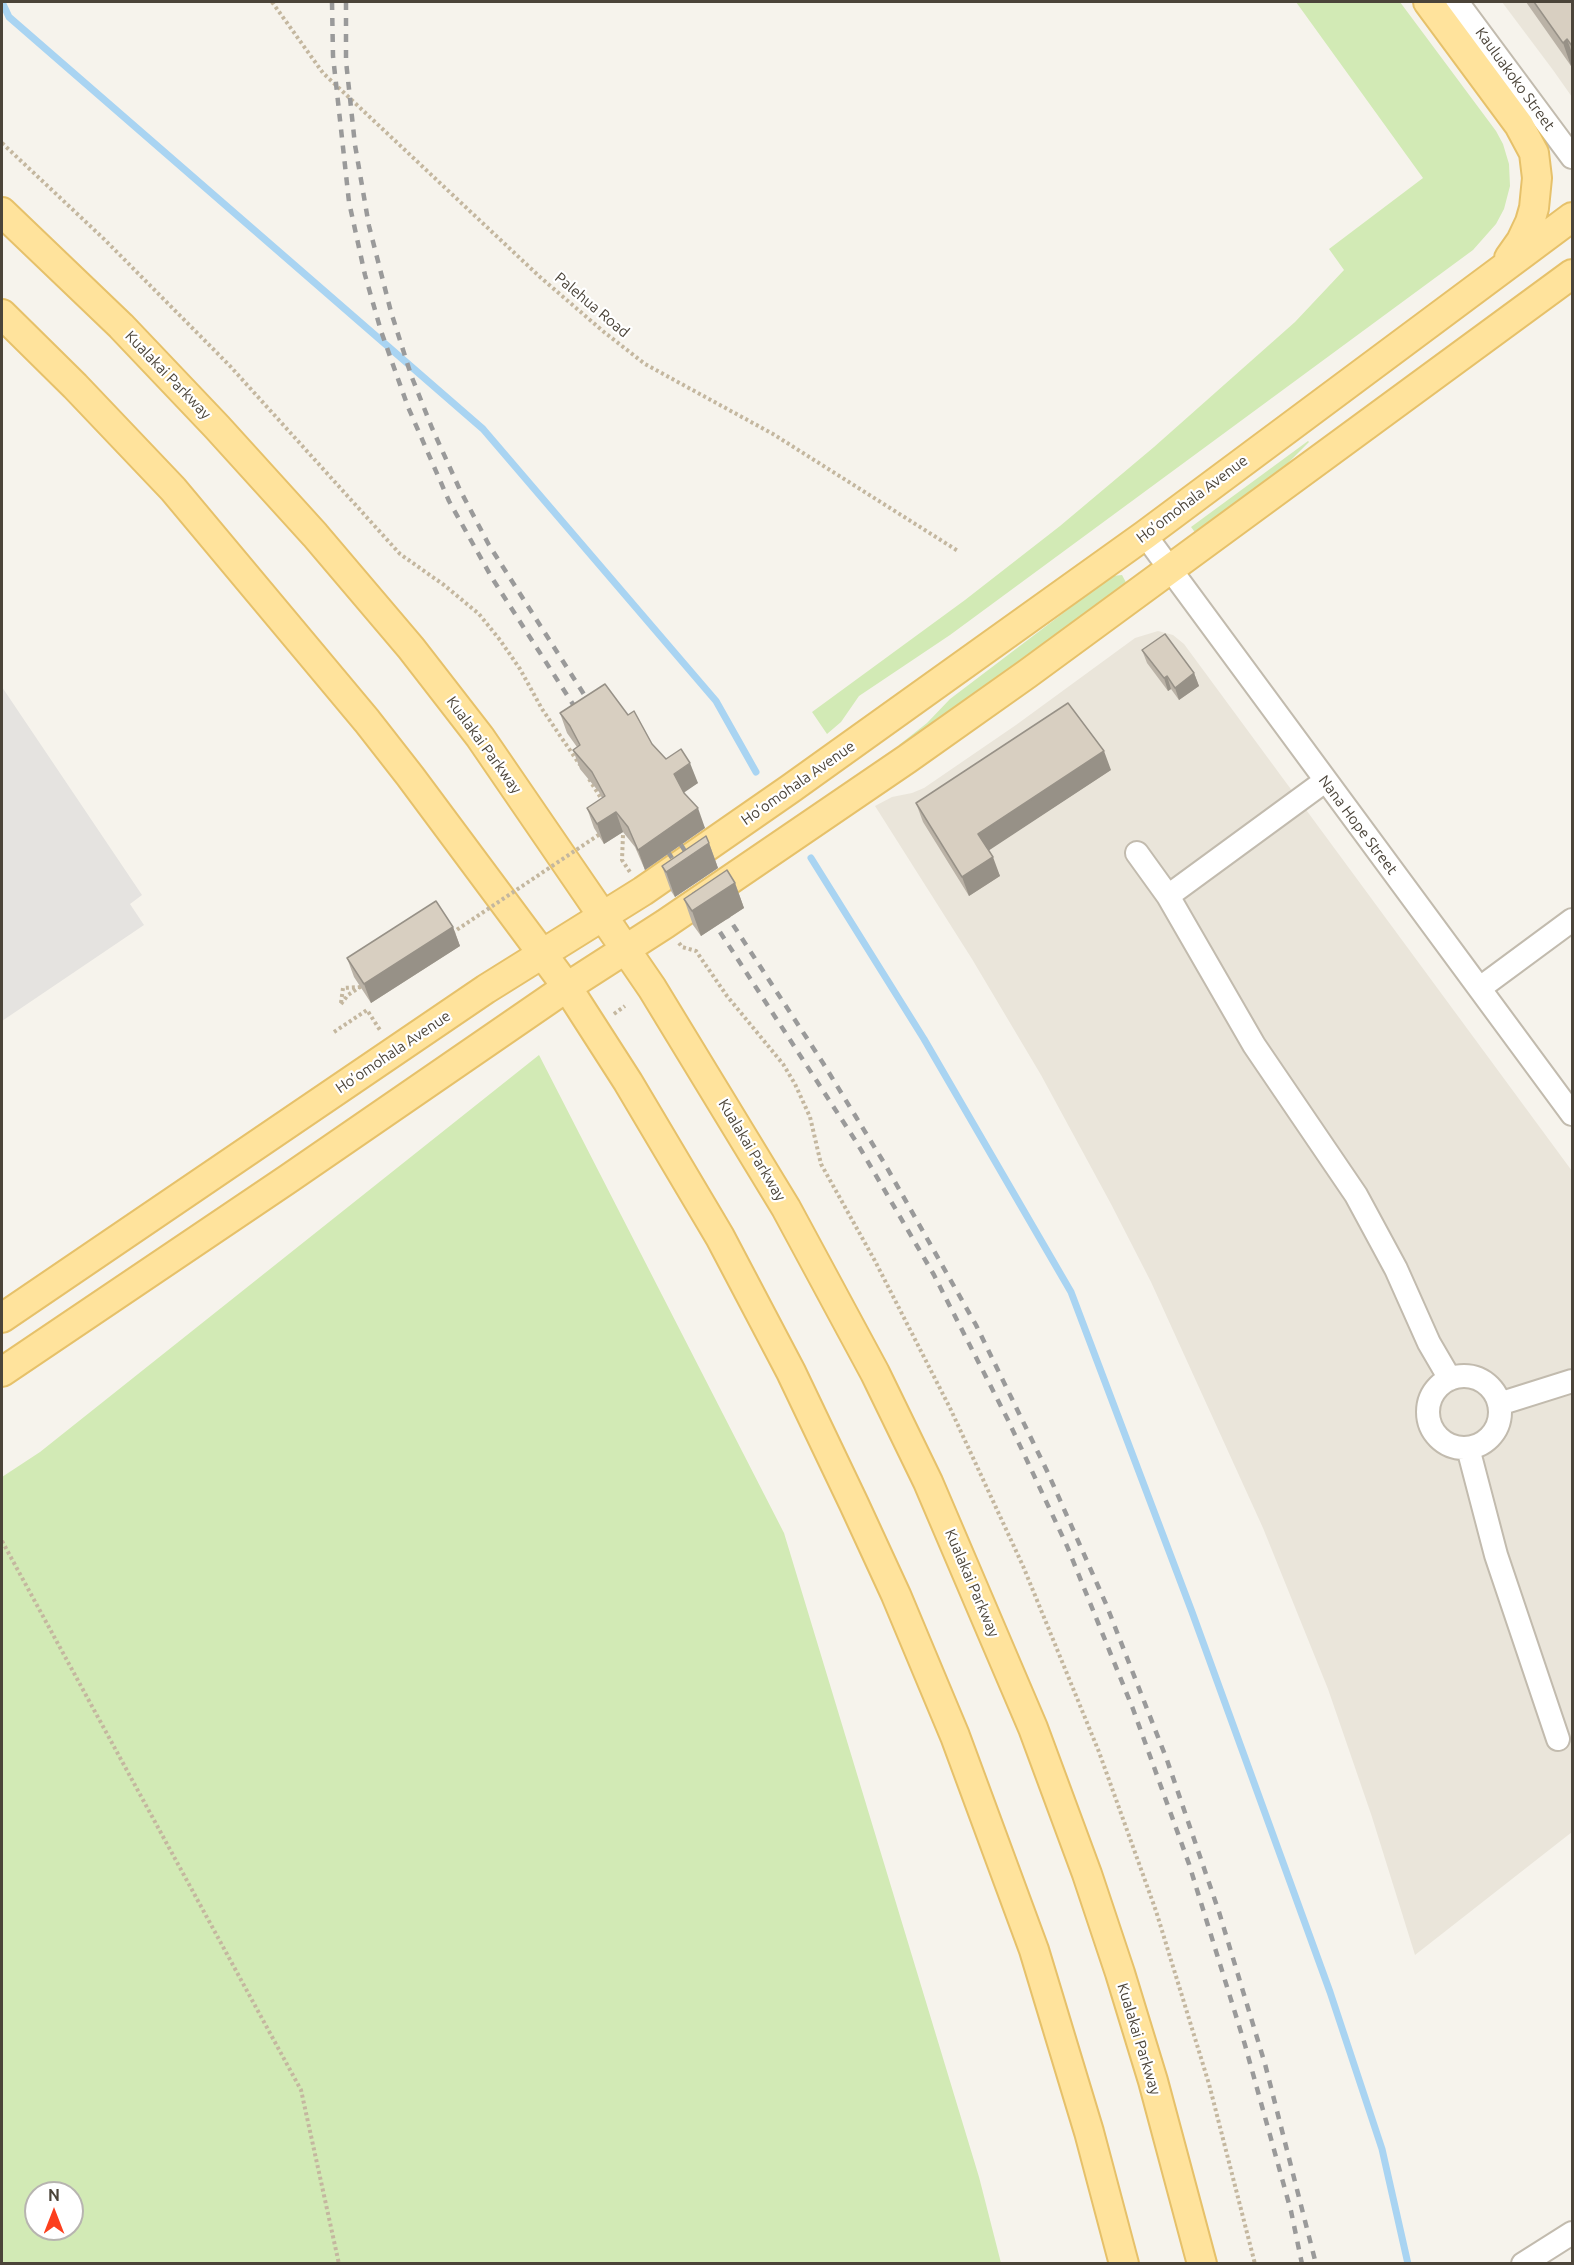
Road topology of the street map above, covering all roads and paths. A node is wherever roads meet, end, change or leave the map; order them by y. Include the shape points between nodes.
1 (272, 2) edge
2 (1428, 2) edge
3 (1457, 2) edge
4 (2, 143) edge
5 (1572, 158) edge
6 (2, 212) edge
7 (1572, 217) edge
8 (1572, 274) edge
9 (1485, 282) junction
10 (2, 314) edge
11 (1145, 535) junction
12 (958, 551) dead end
13 (1171, 569) junction
14 (588, 778) edge
15 (1326, 781) junction
16 (618, 825) edge
17 (607, 829) edge
18 (1137, 853) dead end
19 (622, 860) dead end
20 (1168, 896) junction
21 (603, 915) junction
22 (1572, 920) edge
23 (443, 938) edge
24 (682, 947) dead end
25 (626, 949) junction
26 (543, 953) junction
27 (368, 982) edge
28 (360, 987) junction
29 (567, 987) junction
30 (1480, 988) junction
31 (626, 1006) dead end
32 (610, 1016) dead end
33 (380, 1030) dead end
34 (334, 1032) dead end
35 (1572, 1114) edge
36 (2, 1318) edge
37 (6, 1372) edge
38 (1450, 1379) junction
39 (1572, 1381) edge
40 (1499, 1404) junction
41 (1468, 1448) junction
42 (2, 1541) edge
43 (1558, 1739) dead end
44 (1572, 2233) edge
45 (339, 2264) edge
46 (1124, 2264) edge
47 (1202, 2264) edge
48 (1256, 2264) edge
49 (1523, 2264) edge

1 - 12 path, Palehua Road via 323,73 604,332 645,363 772,434
2 - 9 main road via 1519,125 1534,153 1536,196 1530,222 1511,256
3 - 5 street, Kauluakoko Street
4 - 14 path via 191,326 400,554 479,614 520,669 606,804
6 - 21 main road, Kualakai Parkway via 121,326 315,535 480,737
7 - 9 main road, Ho’omohala Avenue
8 - 13 main road
9 - 11 main road, Ho’omohala Avenue
10 - 26 main road via 207,528 367,721
11 - 13 street, Nana Hope Street
11 - 21 main road, Ho’omohala Avenue via 790,789
13 - 15 street, Nana Hope Street
13 - 25 main road via 916,752
15 - 20 street
15 - 30 street, Nana Hope Street
16 - 19 path via 623,835
17 - 23 path, bridge
18 - 20 street
20 - 38 street via 1254,1045 1356,1195
21 - 25 main road, Kualakai Parkway
21 - 26 main road, Ho’omohala Avenue
22 - 30 street
24 - 48 path via 696,951 795,1084 810,1117 821,1164 950,1408 1023,1566 1099,1752 1156,1911 1211,2094
25 - 29 main road
25 - 47 main road, Kualakai Parkway via 786,1208 875,1373 928,1482 1033,1728 1088,1874 1153,2081
26 - 29 main road
26 - 36 main road, Ho’omohala Avenue
27 - 28 path
28 - 28 path via 343,988 341,1004 348,995
29 - 37 main road
29 - 46 main road via 670,1151 744,1280 896,1594 956,1736 1034,1950
30 - 35 street, Nana Hope Street
31 - 32 path
33 - 34 path via 367,1010
38 - 40 street via 1475,1377 1494,1392
38 - 41 street via 1431,1395 1427,1417 1437,1437 1457,1448
39 - 40 street
40 - 41 street via 1500,1416 1489,1439
41 - 43 street via 1496,1555
42 - 45 path via 301,2090
44 - 49 street

